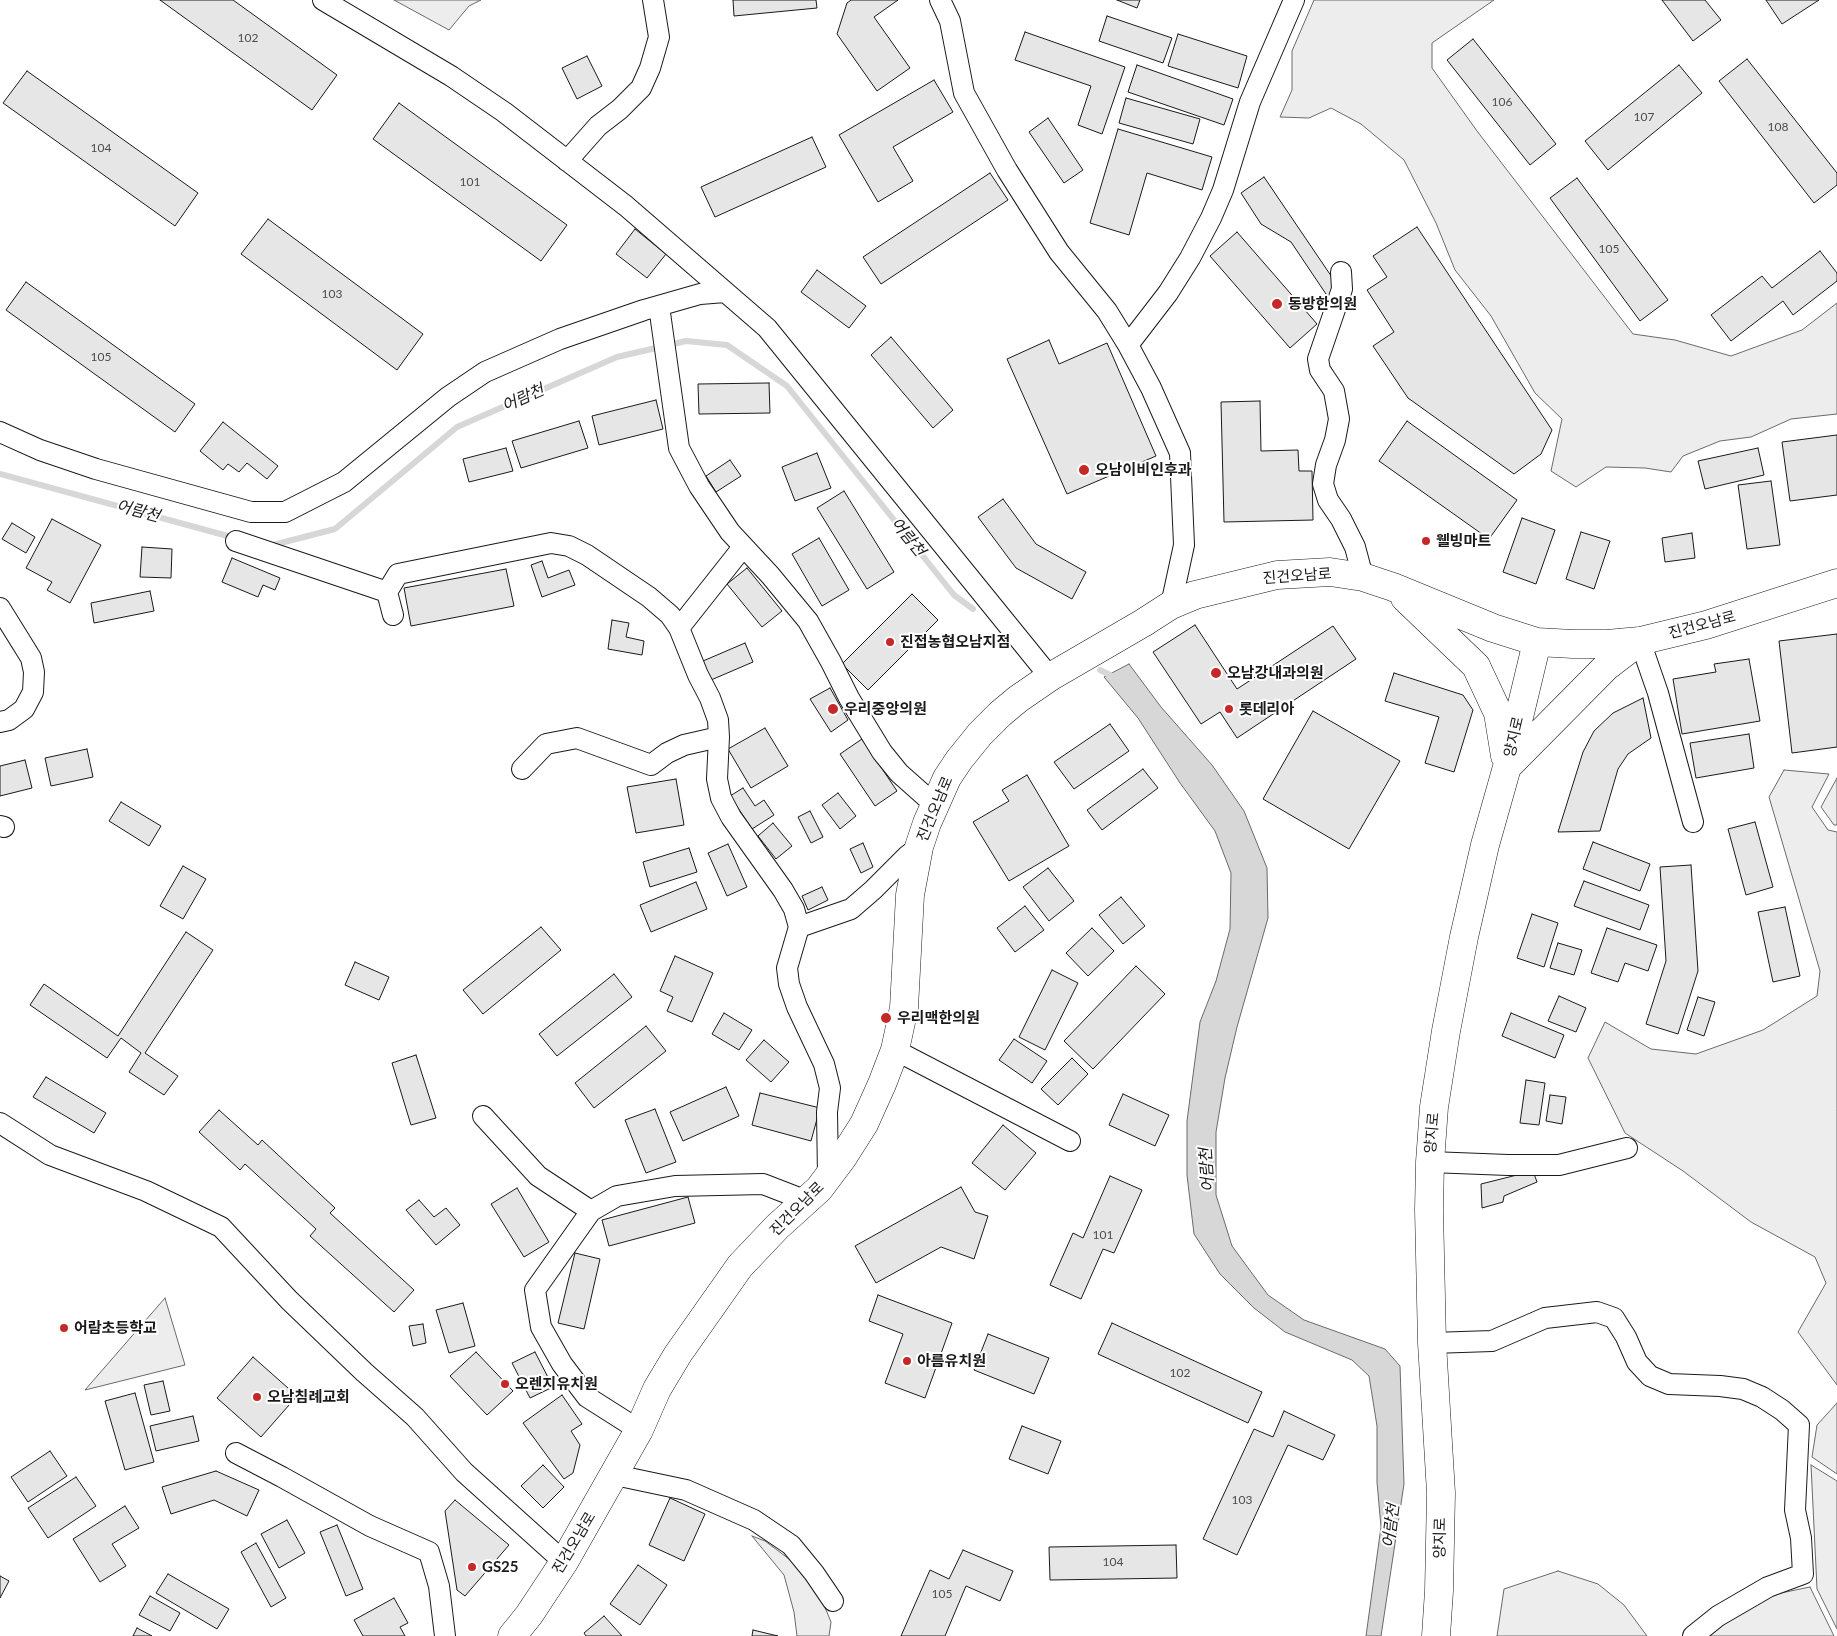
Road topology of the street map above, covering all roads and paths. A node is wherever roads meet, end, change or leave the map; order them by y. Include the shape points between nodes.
1 (323, 0) edge
2 (653, 0) edge
3 (940, 0) edge
4 (1294, 0) edge
5 (567, 161) junction
6 (1341, 272) dead end
7 (725, 292) junction
8 (659, 306) junction
9 (1128, 345) junction
10 (0, 432) edge
11 (236, 542) dead end
12 (743, 547) junction
13 (1363, 577) junction
14 (1837, 583) edge
15 (1393, 587) junction
16 (387, 592) junction
17 (1171, 605) junction
18 (0, 608) edge
19 (393, 615) dead end
20 (679, 628) junction
21 (1640, 641) junction
22 (1537, 642) junction
23 (1050, 677) junction
24 (0, 722) edge
25 (719, 737) junction
26 (1507, 767) junction
27 (522, 769) dead end
28 (935, 805) junction
29 (1693, 822) dead end
30 (919, 847) junction
31 (799, 927) junction
32 (895, 1050) junction
33 (483, 1116) dead end
34 (0, 1123) edge
35 (1070, 1140) dead end
36 (1627, 1148) dead end
37 (1430, 1162) junction
38 (828, 1176) junction
39 (807, 1201) junction
40 (591, 1211) junction
41 (1432, 1344) junction
42 (639, 1430) junction
43 (236, 1453) dead end
44 (615, 1475) junction
45 (564, 1562) junction
46 (833, 1601) dead end
47 (444, 1636) edge
48 (512, 1636) edge
49 (1436, 1636) edge
50 (1693, 1636) edge

1 - 5 street via 451,76
2 - 5 street via 659,37 641,88 620,110 598,126
3 - 9 street via 950,21 964,93 1007,170 1059,252 1107,311
4 - 9 street via 1250,102 1211,218 1168,293
5 - 7 street via 626,206
6 - 13 street via 1342,289 1318,359 1320,370 1334,391 1339,419 1323,484 1328,500 1355,547
7 - 8 street via 700,294
7 - 23 street via 767,328
8 - 10 street via 560,339 485,372 448,397 344,482 285,512 251,512 96,469
8 - 12 street via 680,448 699,486
9 - 17 street via 1180,453 1184,545
11 - 16 street
12 - 20 street
12 - 28 street via 808,621 848,698 882,752 899,773
13 - 15 main road, 진건오남로
13 - 17 main road, 진건오남로 via 1330,572 1277,575 1195,595
14 - 21 main road, 진건오남로 via 1706,625
15 - 22 main road, 진건오남로 via 1493,628
15 - 26 main road via 1476,666 1498,713
16 - 19 street
16 - 20 street via 398,574 551,543 569,546 635,587 670,615
17 - 23 main road, 진건오남로
18 - 24 street via 31,658 34,672 33,692 24,709 9,720
20 - 25 street via 710,698 718,720
21 - 22 main road, 진건오남로 via 1607,644
21 - 26 main road via 1606,667
21 - 29 street via 1658,693
22 - 26 main road, 양지로
23 - 28 main road, 진건오남로 via 1000,714 980,734 947,778
25 - 27 street via 684,745 651,765 577,738 546,744
25 - 31 street via 717,779 721,798 783,890 794,909
26 - 37 main road, 양지로 via 1464,937 1434,1108
28 - 30 main road, 진건오남로
30 - 31 street via 850,908
30 - 32 main road, 진건오남로 via 910,895 904,1008
31 - 38 street via 787,968 797,1008 824,1064 830,1088
32 - 35 street
32 - 38 main road, 진건오남로 via 864,1124
33 - 40 street via 538,1176
34 - 45 street via 50,1155 146,1191 221,1227 289,1300 415,1417 464,1472
36 - 37 street via 1558,1165
37 - 41 main road, 양지로
38 - 39 main road, 진건오남로
39 - 40 street via 763,1184 675,1186 617,1196
39 - 42 main road, 진건오남로 via 740,1266 656,1389
40 - 42 street via 535,1290 541,1327 562,1364 587,1397
41 - 49 main road, 양지로 via 1440,1493
41 - 50 street via 1492,1341 1546,1318 1597,1312 1614,1318 1637,1362 1650,1376 1669,1384 1743,1389 1762,1397 1799,1425 1795,1510 1804,1574 1768,1587 1718,1616
42 - 44 main road, 진건오남로
43 - 47 street via 370,1526 429,1552 439,1586
44 - 45 main road, 진건오남로
44 - 46 street via 686,1490 754,1520 791,1545
45 - 48 main road, 진건오남로

